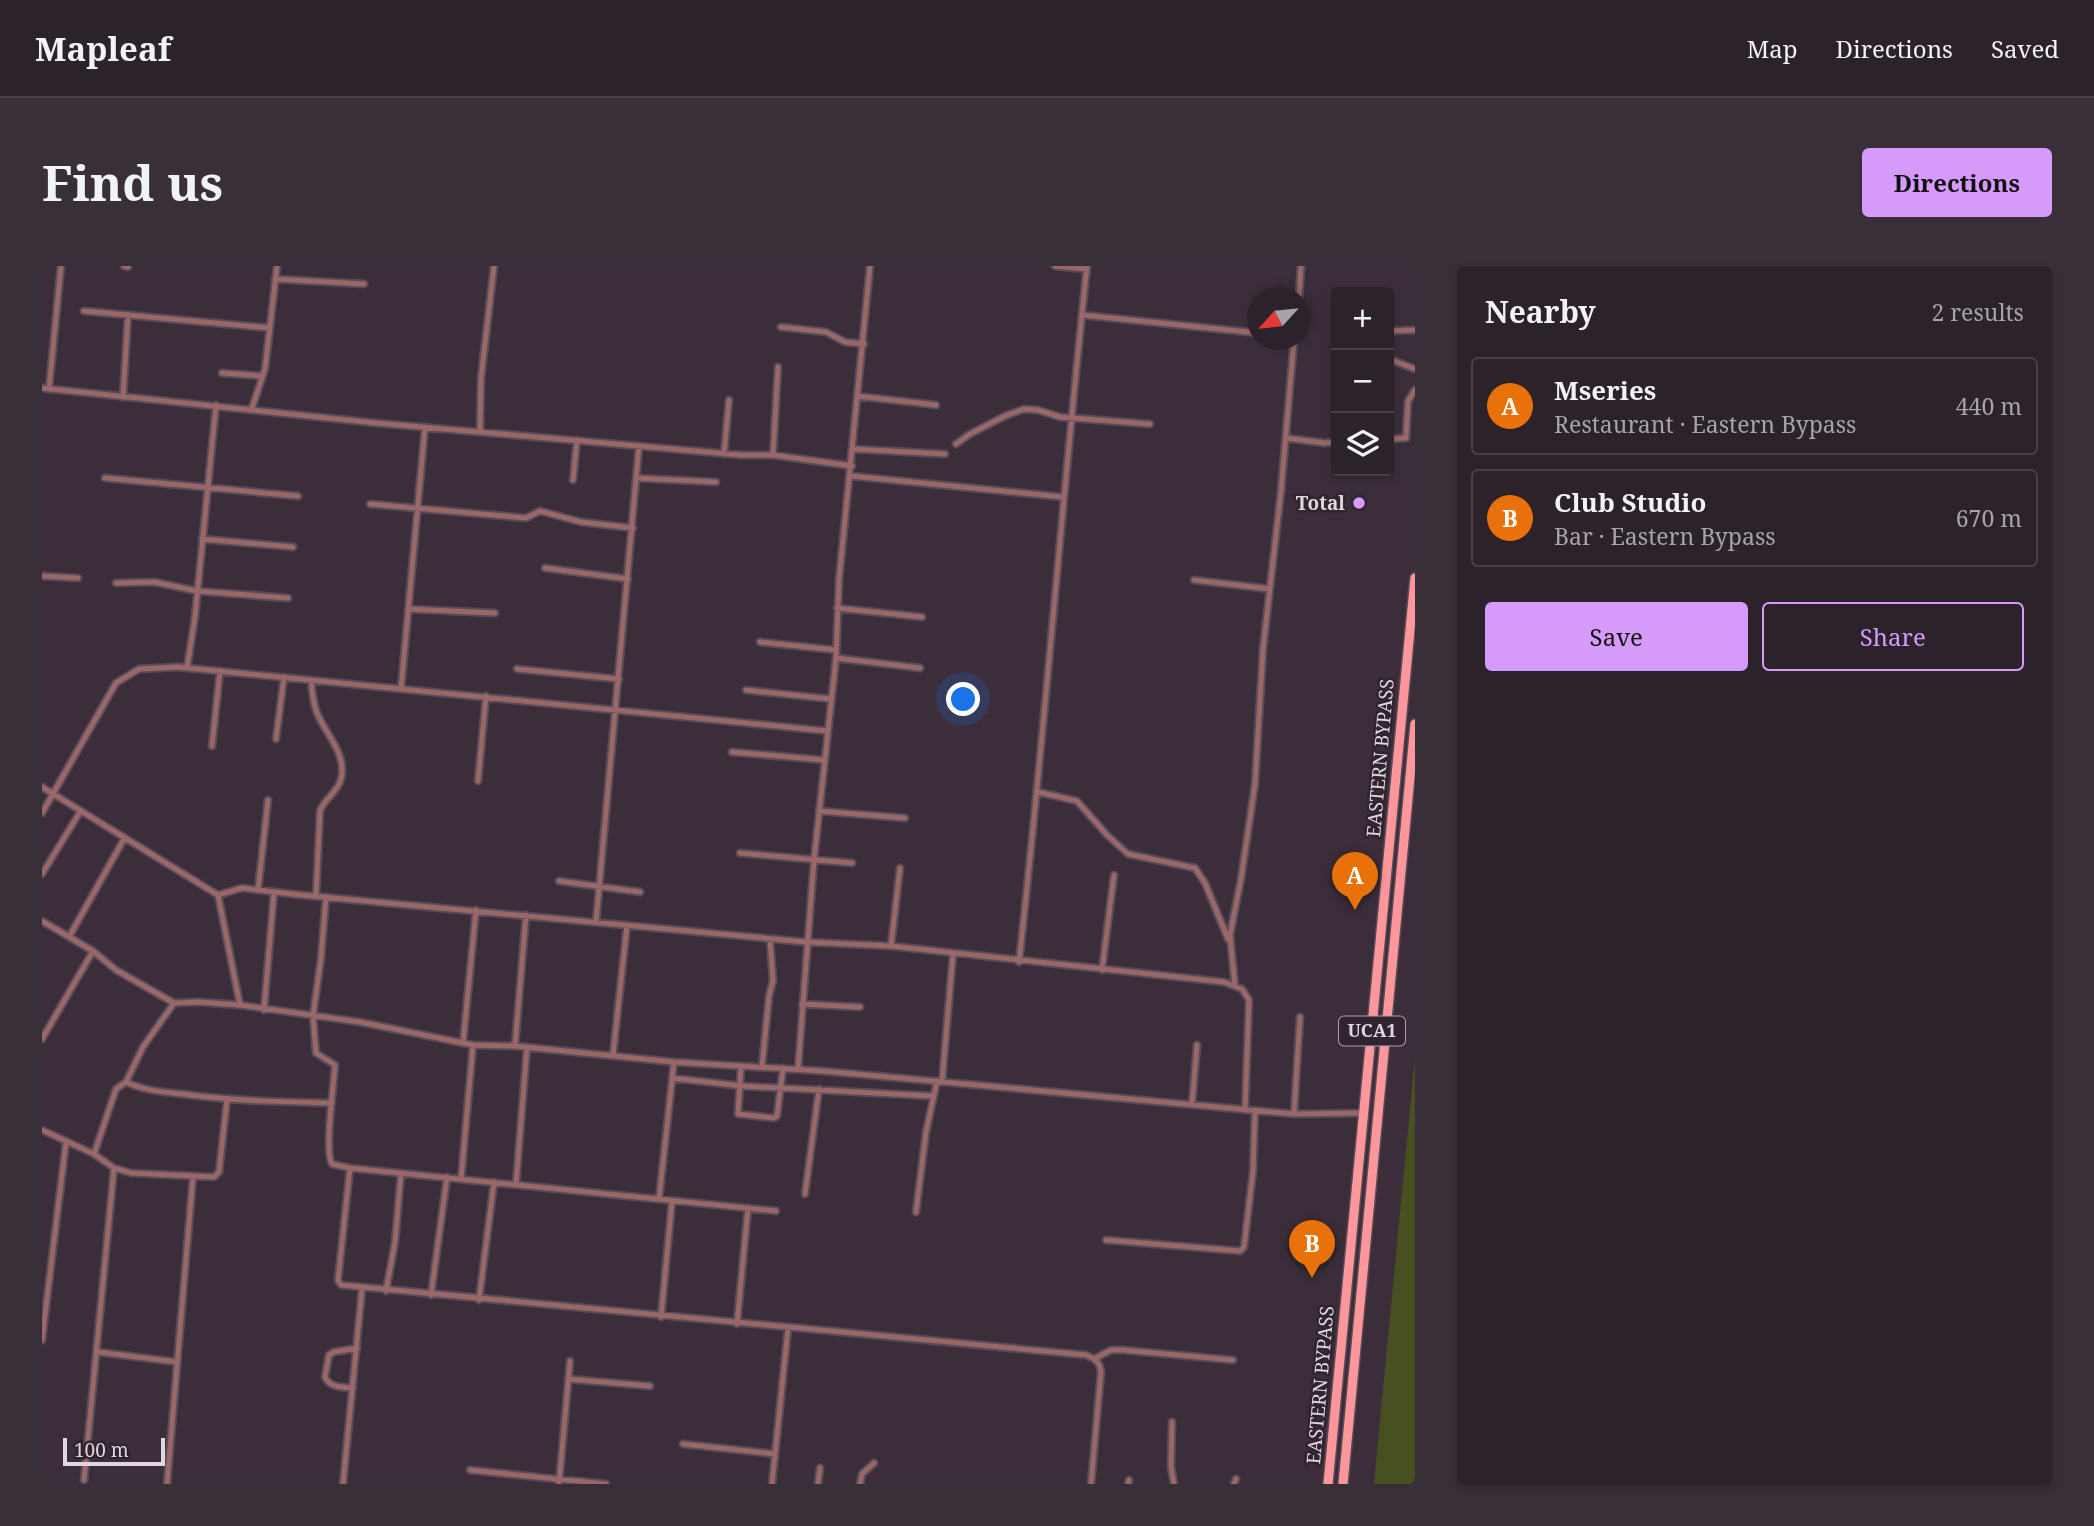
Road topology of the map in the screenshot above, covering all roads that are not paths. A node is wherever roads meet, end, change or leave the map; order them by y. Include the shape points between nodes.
1 (61, 266) edge
2 (277, 266) edge
3 (494, 266) edge
4 (870, 266) edge
5 (1055, 266) edge
6 (1301, 266) edge
7 (1087, 267) edge
8 (275, 279) junction
9 (364, 284) dead end
10 (1300, 287) edge
11 (84, 311) dead end
12 (128, 315) junction
13 (1082, 315) junction
14 (781, 327) dead end
15 (270, 328) junction
16 (1415, 330) edge
17 (1394, 331) edge
18 (1247, 332) edge
19 (864, 344) junction
20 (1293, 350) edge
21 (1394, 361) edge
22 (778, 367) dead end
23 (1415, 369) edge
24 (222, 373) dead end
25 (262, 376) junction
26 (46, 388) edge
27 (1415, 390) edge
28 (858, 396) junction
29 (123, 397) junction
30 (729, 400) dead end
31 (216, 405) junction
32 (936, 405) dead end
33 (252, 408) junction
34 (1071, 416) junction
35 (1150, 424) dead end
36 (425, 427) junction
37 (480, 432) junction
38 (1286, 438) junction
39 (1394, 439) edge
40 (577, 440) junction
41 (1331, 442) edge
42 (956, 444) dead end
43 (639, 446) junction
44 (852, 449) junction
45 (724, 454) junction
46 (944, 454) dead end
47 (773, 455) junction
48 (852, 466) junction
49 (851, 477) junction
50 (105, 478) dead end
51 (636, 478) junction
52 (573, 480) dead end
53 (716, 482) dead end
54 (207, 488) junction
55 (298, 496) dead end
56 (1063, 497) junction
57 (370, 504) dead end
58 (419, 508) junction
59 (633, 528) junction
60 (202, 539) junction
61 (293, 547) dead end
62 (545, 568) dead end
63 (42, 576) edge
64 (78, 578) dead end
65 (1415, 578) edge
66 (628, 579) junction
67 (1194, 580) dead end
68 (116, 583) dead end
69 (1270, 589) junction
70 (197, 591) junction
71 (288, 598) dead end
72 (838, 608) junction
73 (408, 609) junction
74 (495, 613) dead end
75 (922, 617) dead end
76 (760, 642) dead end
77 (836, 650) junction
78 (836, 658) junction
79 (920, 667) dead end
80 (187, 668) junction
81 (517, 669) dead end
82 (220, 671) junction
83 (284, 677) junction
84 (619, 679) junction
85 (311, 680) junction
86 (401, 689) junction
87 (746, 690) dead end
88 (485, 696) junction
89 (831, 699) junction
90 (616, 709) junction
91 (1415, 729) edge
92 (827, 731) junction
93 (1400, 731) junction
94 (276, 739) dead end
95 (212, 746) dead end
96 (732, 752) dead end
97 (824, 760) junction
98 (478, 782) dead end
99 (42, 788) edge
100 (1038, 792) junction
101 (54, 795) junction
102 (268, 800) dead end
103 (819, 811) junction
104 (80, 812) junction
105 (42, 813) edge
106 (905, 818) dead end
107 (124, 839) junction
108 (740, 853) dead end
109 (814, 860) junction
110 (852, 863) dead end
111 (900, 868) dead end
112 (42, 874) edge
113 (1114, 875) dead end
114 (559, 881) dead end
115 (599, 887) junction
116 (258, 890) junction
117 (274, 892) junction
118 (640, 892) dead end
119 (218, 895) junction
120 (316, 897) junction
121 (326, 897) junction
122 (476, 910) junction
123 (526, 915) junction
124 (42, 921) edge
125 (596, 922) junction
126 (627, 925) junction
127 (69, 937) junction
128 (770, 939) junction
129 (806, 942) junction
130 (1230, 942) junction
131 (891, 946) junction
132 (93, 951) junction
133 (953, 954) junction
134 (1019, 962) junction
135 (1102, 970) junction
136 (1235, 986) junction
137 (174, 1003) junction
138 (802, 1004) junction
139 (240, 1006) junction
140 (860, 1007) dead end
141 (264, 1010) junction
142 (313, 1016) junction
143 (1300, 1017) dead end
144 (42, 1039) edge
145 (463, 1043) junction
146 (472, 1045) junction
147 (515, 1045) junction
148 (1197, 1045) dead end
149 (527, 1047) junction
150 (613, 1055) junction
151 (674, 1062) junction
152 (741, 1066) junction
153 (762, 1067) junction
154 (783, 1068) junction
155 (799, 1069) junction
156 (672, 1078) junction
157 (126, 1082) junction
158 (940, 1082) junction
159 (739, 1086) junction
160 (781, 1088) junction
161 (819, 1089) junction
162 (932, 1096) junction
163 (228, 1100) junction
164 (332, 1102) junction
165 (1192, 1104) junction
166 (1245, 1110) junction
167 (1255, 1111) junction
168 (1364, 1113) junction
169 (1294, 1114) junction
170 (42, 1130) edge
171 (66, 1142) junction
172 (94, 1154) junction
173 (114, 1168) junction
174 (350, 1168) junction
175 (401, 1173) junction
176 (193, 1176) junction
177 (447, 1177) junction
178 (461, 1179) junction
179 (494, 1182) junction
180 (516, 1184) junction
181 (805, 1194) dead end
182 (659, 1199) junction
183 (672, 1201) junction
184 (748, 1208) junction
185 (776, 1211) dead end
186 (916, 1213) dead end
187 (1105, 1240) dead end
188 (362, 1289) junction
189 (386, 1291) junction
190 (431, 1295) junction
191 (479, 1300) junction
192 (661, 1317) junction
193 (737, 1324) junction
194 (789, 1328) junction
195 (42, 1336) edge
196 (357, 1348) junction
197 (98, 1352) junction
198 (1094, 1359) junction
199 (1233, 1360) dead end
200 (177, 1362) junction
201 (570, 1362) dead end
202 (568, 1379) junction
203 (650, 1386) dead end
204 (353, 1388) junction
205 (1172, 1422) dead end
206 (683, 1444) dead end
207 (775, 1454) junction
208 (874, 1463) dead end
209 (820, 1468) dead end
210 (470, 1470) dead end
211 (84, 1480) dead end
212 (559, 1482) edge
213 (167, 1484) edge
214 (344, 1484) edge
215 (606, 1484) edge
216 (772, 1484) edge
217 (818, 1484) edge
218 (860, 1484) edge
219 (1091, 1484) edge
220 (1174, 1484) edge
221 (1328, 1484) edge
222 (1343, 1484) edge

1 - 26 street
2 - 8 street
3 - 37 street via 481,378
4 - 19 street
5 - 7 street
6 - 10 street
7 - 13 street
8 - 9 street
8 - 15 street
11 - 12 street
12 - 15 street
12 - 29 street
13 - 18 street
13 - 34 street
14 - 19 street via 826,332 845,342
15 - 25 street
16 - 17 street
19 - 28 street
20 - 38 street
21 - 23 street
22 - 47 street
24 - 25 street
25 - 33 street
26 - 29 street
27 - 39 street via 1408,401 1406,438
28 - 32 street
28 - 44 street
29 - 31 street
30 - 45 street
31 - 33 street
31 - 54 street
33 - 36 street
34 - 35 street
34 - 42 street via 1024,409
34 - 56 street
36 - 37 street
36 - 58 street
37 - 40 street
38 - 41 street
38 - 69 street
40 - 43 street
40 - 52 street
43 - 45 street
43 - 51 street
44 - 46 street
44 - 48 street
45 - 47 street
47 - 48 street
48 - 49 street
49 - 56 street
49 - 72 street
50 - 54 street
51 - 53 street
51 - 59 street
54 - 55 street
54 - 60 street
56 - 100 street
57 - 58 street
58 - 59 street via 526,518 540,511
58 - 73 street
59 - 66 street
60 - 61 street
60 - 70 street
62 - 66 street
63 - 64 street
65 - 93 main road, EASTERN BYPASS / UCA1
66 - 84 street
67 - 69 street
68 - 70 street via 153,582
69 - 130 street via 1255,784
70 - 71 street
70 - 80 street
72 - 75 street
72 - 77 street
73 - 74 street
73 - 86 street
76 - 77 street
77 - 78 street
78 - 79 street
78 - 89 street
80 - 82 street
80 - 101 street via 139,669 116,683
81 - 84 street
82 - 83 street
82 - 95 street
83 - 85 street
83 - 94 street
84 - 90 street
85 - 86 street
85 - 120 street via 314,704 338,751 342,775 320,811
86 - 88 street
87 - 89 street
88 - 90 street
88 - 98 street
89 - 92 street
90 - 92 street
90 - 115 street
91 - 93 main road
91 - 222 main road, EASTERN BYPASS / UCA1
92 - 97 street
93 - 168 main road, EASTERN BYPASS / UCA1
96 - 97 street
97 - 103 street
99 - 101 street
100 - 130 street via 1077,801 1128,854 1195,868
100 - 134 street
101 - 104 street
101 - 105 street
102 - 116 street
103 - 106 street
103 - 109 street
104 - 107 street
104 - 112 street
107 - 119 street
107 - 127 street
108 - 109 street
109 - 110 street
109 - 129 street
111 - 131 street
113 - 135 street
114 - 115 street
115 - 118 street
115 - 125 street
116 - 117 street
116 - 119 street via 235,888
117 - 120 street
117 - 141 street
119 - 139 street
120 - 121 street
121 - 122 street
121 - 142 street
122 - 123 street
122 - 145 street
123 - 125 street
123 - 147 street
124 - 127 street
125 - 126 street
126 - 128 street
126 - 150 street
127 - 132 street
128 - 129 street
128 - 153 street via 773,981
129 - 131 street
129 - 138 street
130 - 136 street
131 - 133 street
132 - 137 street via 116,970
132 - 144 street
133 - 134 street
133 - 158 street
134 - 135 street
135 - 136 street
136 - 166 street via 1249,1000
137 - 139 street
137 - 157 street via 143,1047
138 - 140 street
138 - 155 street
139 - 141 street
141 - 142 street
142 - 145 street
142 - 164 street via 316,1053 335,1065
143 - 169 street
145 - 146 street
146 - 147 street
146 - 178 street
147 - 149 street
148 - 165 street
149 - 150 street
149 - 180 street
150 - 151 street
151 - 152 street
151 - 156 street
152 - 153 street
152 - 159 street
153 - 154 street
154 - 155 street
154 - 160 street
155 - 158 street
156 - 159 street
156 - 182 street
157 - 163 street via 155,1091
157 - 172 street via 116,1088
158 - 162 street
158 - 165 street
159 - 160 street
159 - 160 street via 738,1114 774,1118
160 - 161 street
161 - 162 street
161 - 181 street
162 - 186 street
163 - 164 street
163 - 176 street via 219,1172 214,1177
164 - 174 street via 329,1158 332,1164
165 - 166 street
166 - 167 street
167 - 169 street
167 - 187 street via 1251,1194 1240,1251
168 - 169 street
168 - 221 main road, EASTERN BYPASS / UCA1
170 - 171 street
171 - 172 street
171 - 195 street
172 - 173 street
173 - 176 street
173 - 197 street
174 - 175 street
174 - 188 street via 338,1279 341,1285
175 - 177 street
175 - 189 street
176 - 200 street
177 - 178 street
177 - 190 street
178 - 179 street
179 - 180 street
179 - 191 street
180 - 182 street
182 - 183 street
183 - 184 street
183 - 192 street
184 - 185 street
184 - 193 street
188 - 189 street
188 - 196 street
189 - 190 street
190 - 191 street
191 - 192 street
192 - 193 street
193 - 194 street
194 - 198 street
194 - 207 street
196 - 204 street
196 - 204 street via 329,1355 325,1377 329,1384
197 - 200 street
197 - 211 street
198 - 199 street via 1111,1350 1123,1350
198 - 219 street via 1101,1372
200 - 213 street
201 - 202 street
202 - 203 street
202 - 212 street
204 - 214 street
205 - 220 street
206 - 207 street
207 - 216 street
208 - 218 street via 862,1474
209 - 217 street
210 - 212 street
212 - 215 street

